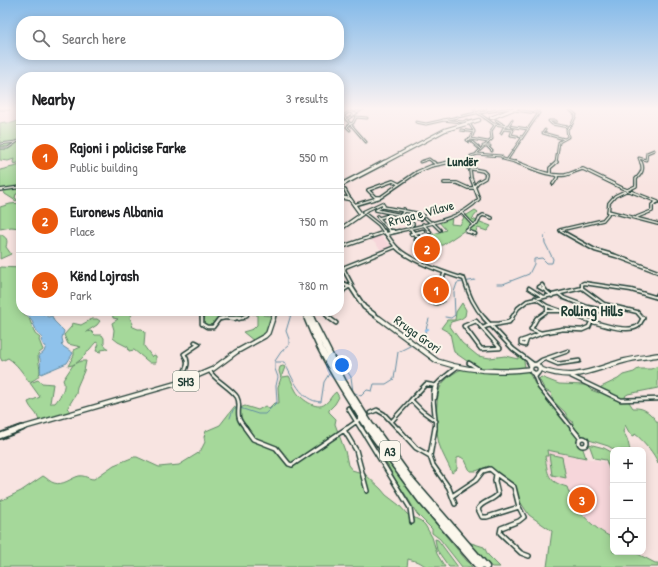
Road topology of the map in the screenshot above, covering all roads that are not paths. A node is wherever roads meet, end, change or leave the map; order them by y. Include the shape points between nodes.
1 (359, 134) edge
2 (435, 134) edge
3 (437, 134) edge
4 (473, 134) edge
5 (491, 134) edge
6 (511, 134) edge
7 (524, 134) edge
8 (548, 134) edge
9 (567, 134) edge
10 (522, 137) junction
11 (471, 139) junction
12 (564, 139) junction
13 (479, 140) junction
14 (16, 142) joint
15 (366, 142) dead end
16 (478, 142) dead end
17 (488, 142) junction
18 (0, 144) edge
19 (483, 146) junction
20 (0, 148) edge
21 (480, 149) junction
22 (654, 150) dead end
23 (492, 151) dead end
24 (477, 154) junction
25 (507, 160) junction
26 (420, 162) dead end
27 (469, 164) junction
28 (438, 165) junction
29 (468, 168) junction
30 (550, 173) junction
31 (556, 174) junction
32 (344, 183) edge
33 (444, 183) dead end
34 (344, 184) edge
35 (553, 184) dead end
36 (474, 187) junction
37 (16, 188) edge
38 (0, 190) edge
39 (345, 190) dead end
40 (628, 190) junction
41 (344, 197) edge
42 (344, 198) edge
43 (350, 198) junction
44 (377, 198) junction
45 (658, 202) edge
46 (354, 205) junction
47 (382, 206) junction
48 (391, 208) junction
49 (404, 210) junction
50 (608, 211) junction
51 (389, 212) dead end
52 (362, 213) junction
53 (462, 213) junction
54 (401, 215) junction
55 (386, 216) dead end
56 (407, 217) junction
57 (492, 218) dead end
58 (636, 218) junction
59 (391, 219) dead end
60 (421, 219) dead end
61 (409, 220) junction
62 (381, 221) junction
63 (403, 221) dead end
64 (376, 222) junction
65 (431, 222) junction
66 (423, 224) junction
67 (658, 224) edge
68 (474, 225) junction
69 (344, 226) edge
70 (391, 226) dead end
71 (413, 226) junction
72 (410, 228) junction
73 (389, 230) junction
74 (440, 230) dead end
75 (422, 231) dead end
76 (430, 232) dead end
77 (385, 233) junction
78 (416, 233) junction
79 (411, 234) dead end
80 (475, 234) dead end
81 (420, 238) junction
82 (424, 238) dead end
83 (416, 240) dead end
84 (344, 246) edge
85 (395, 247) junction
86 (658, 272) edge
87 (444, 274) junction
88 (344, 284) edge
89 (351, 287) junction
90 (529, 288) dead end
91 (582, 288) junction
92 (344, 290) edge
93 (546, 291) dead end
94 (559, 294) junction
95 (658, 294) edge
96 (552, 296) junction
97 (543, 297) junction
98 (535, 298) junction
99 (657, 298) edge
100 (442, 301) dead end
101 (546, 306) junction
102 (588, 307) junction
103 (547, 311) junction
104 (566, 312) junction
105 (201, 316) edge
106 (246, 316) edge
107 (273, 316) edge
108 (307, 316) edge
109 (310, 316) edge
110 (327, 316) edge
111 (591, 321) junction
112 (336, 323) dead end
113 (492, 325) junction
114 (483, 328) junction
115 (531, 329) junction
116 (544, 333) junction
117 (532, 337) junction
118 (527, 339) dead end
119 (195, 342) dead end
120 (568, 351) dead end
121 (658, 355) edge
122 (546, 359) junction
123 (580, 361) dead end
124 (456, 368) junction
125 (532, 368) junction
126 (210, 370) junction
127 (540, 372) junction
128 (571, 376) junction
129 (179, 383) junction
130 (437, 386) junction
131 (658, 399) edge
132 (411, 400) junction
133 (348, 408) dead end
134 (370, 413) dead end
135 (360, 419) dead end
136 (356, 421) junction
137 (392, 421) junction
138 (436, 421) junction
139 (344, 430) junction
140 (0, 436) edge
141 (580, 438) dead end
142 (430, 456) junction
143 (496, 474) junction
144 (367, 491) dead end
145 (452, 496) junction
146 (455, 504) dead end
147 (519, 507) junction
148 (412, 522) dead end
149 (529, 556) dead end
150 (479, 567) edge
151 (486, 567) edge

1 - 15 street
2 - 32 highway
3 - 34 highway
4 - 11 street
5 - 17 street
6 - 10 street
7 - 10 street
8 - 12 street
9 - 12 street via 568,137
10 - 25 street
11 - 13 street
11 - 21 street via 466,140
12 - 30 street via 559,142 557,162 550,168
13 - 16 street
13 - 17 street
14 - 18 street
14 - 20 street via 8,148
17 - 19 street
19 - 21 street
19 - 23 street via 489,147
21 - 24 street
22 - 40 street via 647,154 646,159 638,158 643,167 636,179 636,186
24 - 25 street via 502,156
24 - 27 street via 471,156
25 - 30 street
26 - 28 street via 429,159
27 - 28 street via 456,161
27 - 29 street
28 - 44 street via 417,172 384,196
29 - 36 street, Rruga e Vilave
29 - 36 street via 486,174
30 - 31 street
31 - 35 street
31 - 40 street via 566,175 583,169
33 - 36 street
36 - 53 street, Rruga e Vilave via 479,201
37 - 38 street
39 - 43 street
40 - 45 street
40 - 50 street via 615,196 609,203
41 - 43 street
42 - 43 main road
43 - 46 main road, Rruga e Vilave
44 - 44 street via 368,189 393,181 398,184
44 - 46 street
45 - 58 street via 652,206 652,211
46 - 52 main road, Rruga e Vilave
47 - 48 street
47 - 52 street via 373,205
47 - 54 street via 376,210
48 - 49 street
48 - 51 street
49 - 54 street
49 - 65 street via 422,215
50 - 58 street
50 - 86 street via 602,222 560,230 595,250
52 - 64 street, Rruga e Vilave
52 - 69 main road
53 - 65 street, Rruga e Vilave
53 - 68 street
54 - 56 street
54 - 59 street
55 - 62 street via 378,217
56 - 60 street
56 - 61 street
57 - 68 street via 482,215
58 - 67 street
61 - 63 street
61 - 71 street
62 - 64 street
62 - 73 street
64 - 77 street, Rruga e Vilave
65 - 66 street, Rruga e Vilave
65 - 74 street
66 - 71 street, Rruga e Vilave
66 - 76 street
68 - 80 street via 466,231
70 - 73 street
71 - 72 street, Rruga e Vilave
71 - 73 street
72 - 77 street, Rruga e Vilave
72 - 78 street
75 - 78 street
77 - 84 street
77 - 85 street
78 - 79 street
78 - 81 street
81 - 82 street
81 - 83 street
85 - 87 street
85 - 89 street via 345,267 344,270 352,283
87 - 100 street via 429,294 431,302
87 - 113 street via 464,279 474,304
88 - 89 main road
89 - 92 street
89 - 124 main road, Rruga Grori via 364,307 437,361
90 - 97 street
91 - 94 street
91 - 99 street via 582,284 586,283 630,289
91 - 111 street via 603,304 617,309 634,310 643,318 639,326 633,328 607,326
93 - 96 street
94 - 96 street
94 - 102 street
95 - 99 street
96 - 97 street
97 - 98 street
98 - 101 street
98 - 113 street via 520,306 509,322
101 - 103 street
101 - 104 street
102 - 102 street via 596,311 600,311 598,309
103 - 104 street
103 - 115 street via 536,318
104 - 111 street
105 - 106 street via 202,324 210,328 222,318 236,320
107 - 126 main road, SH3 via 265,336
108 - 150 highway, A3 via 351,402 377,440 420,499
109 - 151 highway, A3 via 346,385 381,438 424,496
110 - 112 street
111 - 116 street via 589,327 584,330 563,329
113 - 114 street
113 - 125 street
114 - 114 street via 500,347 500,348 481,349 464,326 476,321
115 - 116 street
115 - 117 street
116 - 117 street
117 - 118 street
119 - 129 street via 199,344 184,354 188,358 188,364
120 - 122 street
121 - 128 main road via 623,361
122 - 123 street via 558,364
122 - 125 street
124 - 125 main road, Rruga Grori
124 - 130 street
125 - 127 main road, Rruga Grori
125 - 127 main road
126 - 129 main road, SH3
126 - 139 street via 211,374 237,397 239,418 253,439 276,448 289,464 294,464
127 - 128 main road, Rruga Grori
127 - 141 street via 539,387
128 - 131 street via 621,400
129 - 140 main road, SH3
130 - 132 street via 426,385
130 - 138 street via 434,399
132 - 137 street
132 - 138 street
133 - 136 street
134 - 137 street via 379,410
135 - 136 street
136 - 139 street
136 - 148 street via 410,508
137 - 142 street via 413,444
138 - 142 street
139 - 144 street via 356,450
142 - 145 street
143 - 145 street via 492,470 483,471 476,480
143 - 147 street via 514,487
143 - 147 street via 498,494 480,505 478,509 482,517
145 - 146 street
147 - 149 street via 524,518 501,528 500,533 520,553

